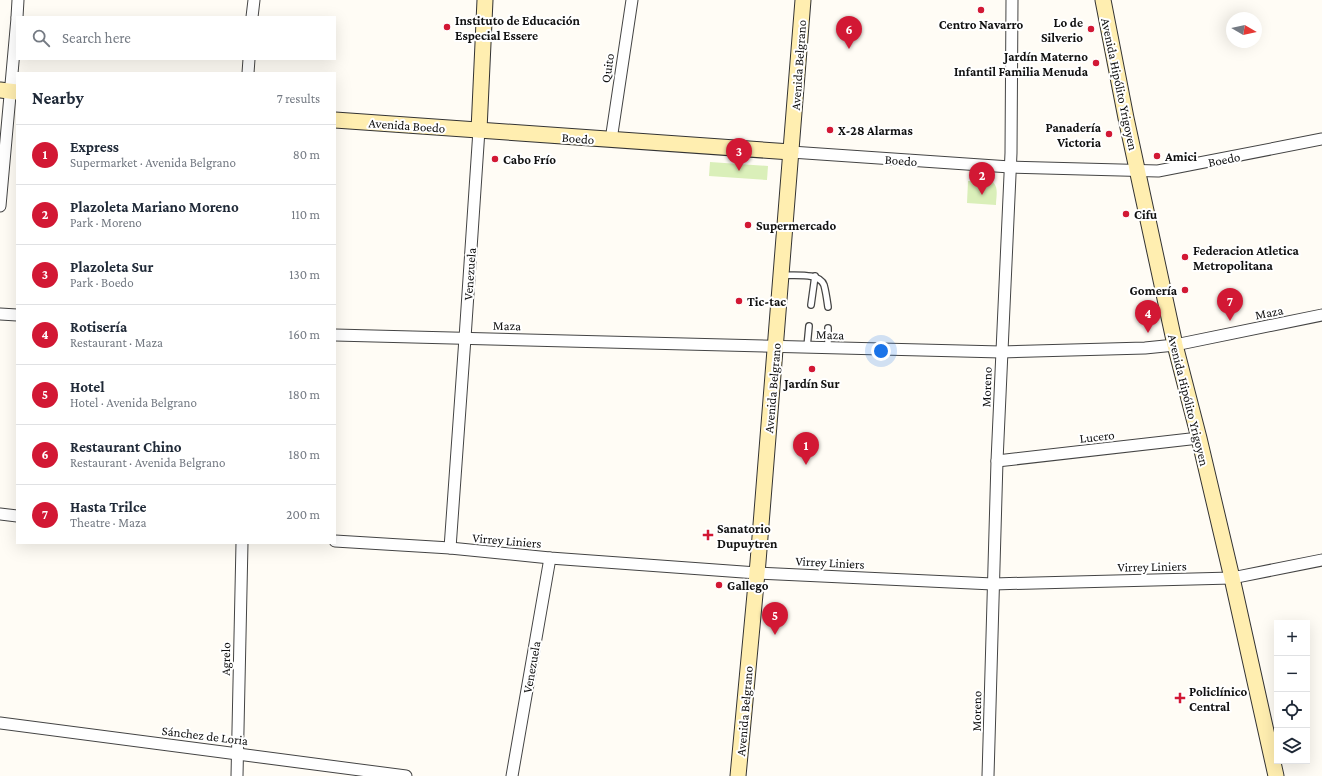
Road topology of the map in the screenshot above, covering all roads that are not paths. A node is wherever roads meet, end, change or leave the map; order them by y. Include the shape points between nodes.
1 (18, 0) edge
2 (254, 0) edge
3 (485, 0) edge
4 (632, 0) edge
5 (803, 0) edge
6 (1012, 0) edge
7 (1103, 0) edge
8 (17, 16) edge
9 (252, 16) edge
10 (16, 27) edge
11 (249, 60) edge
12 (248, 72) edge
13 (9, 91) edge
14 (336, 120) edge
15 (478, 130) junction
16 (1322, 139) edge
17 (611, 140) junction
18 (791, 152) junction
19 (1010, 167) junction
20 (1138, 171) junction
21 (0, 206) edge
22 (781, 275) junction
23 (815, 276) junction
24 (811, 305) dead end
25 (828, 307) dead end
26 (0, 314) edge
27 (16, 315) edge
28 (1322, 315) edge
29 (809, 326) dead end
30 (828, 328) dead end
31 (336, 335) edge
32 (465, 338) junction
33 (1175, 345) junction
34 (776, 346) junction
35 (807, 347) junction
36 (828, 348) junction
37 (1001, 352) junction
38 (1199, 438) junction
39 (997, 461) junction
40 (0, 514) edge
41 (16, 516) edge
42 (336, 541) edge
43 (242, 544) edge
44 (450, 548) junction
45 (550, 558) junction
46 (1322, 560) edge
47 (757, 573) junction
48 (1232, 578) junction
49 (993, 584) junction
50 (0, 723) edge
51 (237, 754) junction
52 (237, 776) edge
53 (406, 776) edge
54 (512, 776) edge
55 (738, 776) edge
56 (988, 776) edge
57 (1276, 776) edge

1 - 8 street
2 - 9 street
3 - 15 street, Venezuela
4 - 17 street, Quito
5 - 18 street, Avenida Belgrano
6 - 19 street, Moreno
7 - 20 street, Avenida Hipólito Yrigoyen
10 - 13 street
11 - 12 street
13 - 21 street
14 - 15 street, Avenida Boedo
15 - 17 street, Boedo
15 - 32 street, Venezuela
16 - 20 street, Boedo via 1158,171
17 - 18 street, Boedo
18 - 19 street, Boedo
18 - 22 street, Avenida Belgrano
19 - 20 street, Boedo
19 - 37 street, Moreno
20 - 33 street, Avenida Hipólito Yrigoyen
22 - 23 lane
22 - 34 street, Avenida Belgrano
23 - 24 lane
23 - 25 lane via 824,285
26 - 27 street
28 - 33 street, Maza
29 - 35 lane
30 - 36 lane
31 - 32 street, Maza
32 - 34 street, Maza
32 - 44 street, Venezuela
33 - 37 street, Maza
33 - 38 street, Avenida Hipólito Yrigoyen
34 - 35 street, Maza
34 - 47 street, Avenida Belgrano
35 - 36 street, Maza
36 - 37 street, Maza
37 - 39 street, Moreno
38 - 39 street, Lucero
38 - 48 street, Avenida Hipólito Yrigoyen
39 - 49 street, Moreno
40 - 41 street
42 - 44 street, Virrey Liniers
43 - 51 street, Agrelo
44 - 45 street, Virrey Liniers
45 - 47 street, Virrey Liniers
45 - 54 street, Venezuela
46 - 48 street, Virrey Liniers
47 - 49 street, Virrey Liniers
47 - 55 street, Avenida Belgrano
48 - 49 street, Virrey Liniers
48 - 57 street, Avenida Hipólito Yrigoyen
49 - 56 street, Moreno
50 - 51 street, Sánchez de Loria
51 - 52 street, Agrelo
51 - 53 street, Sánchez de Loria

